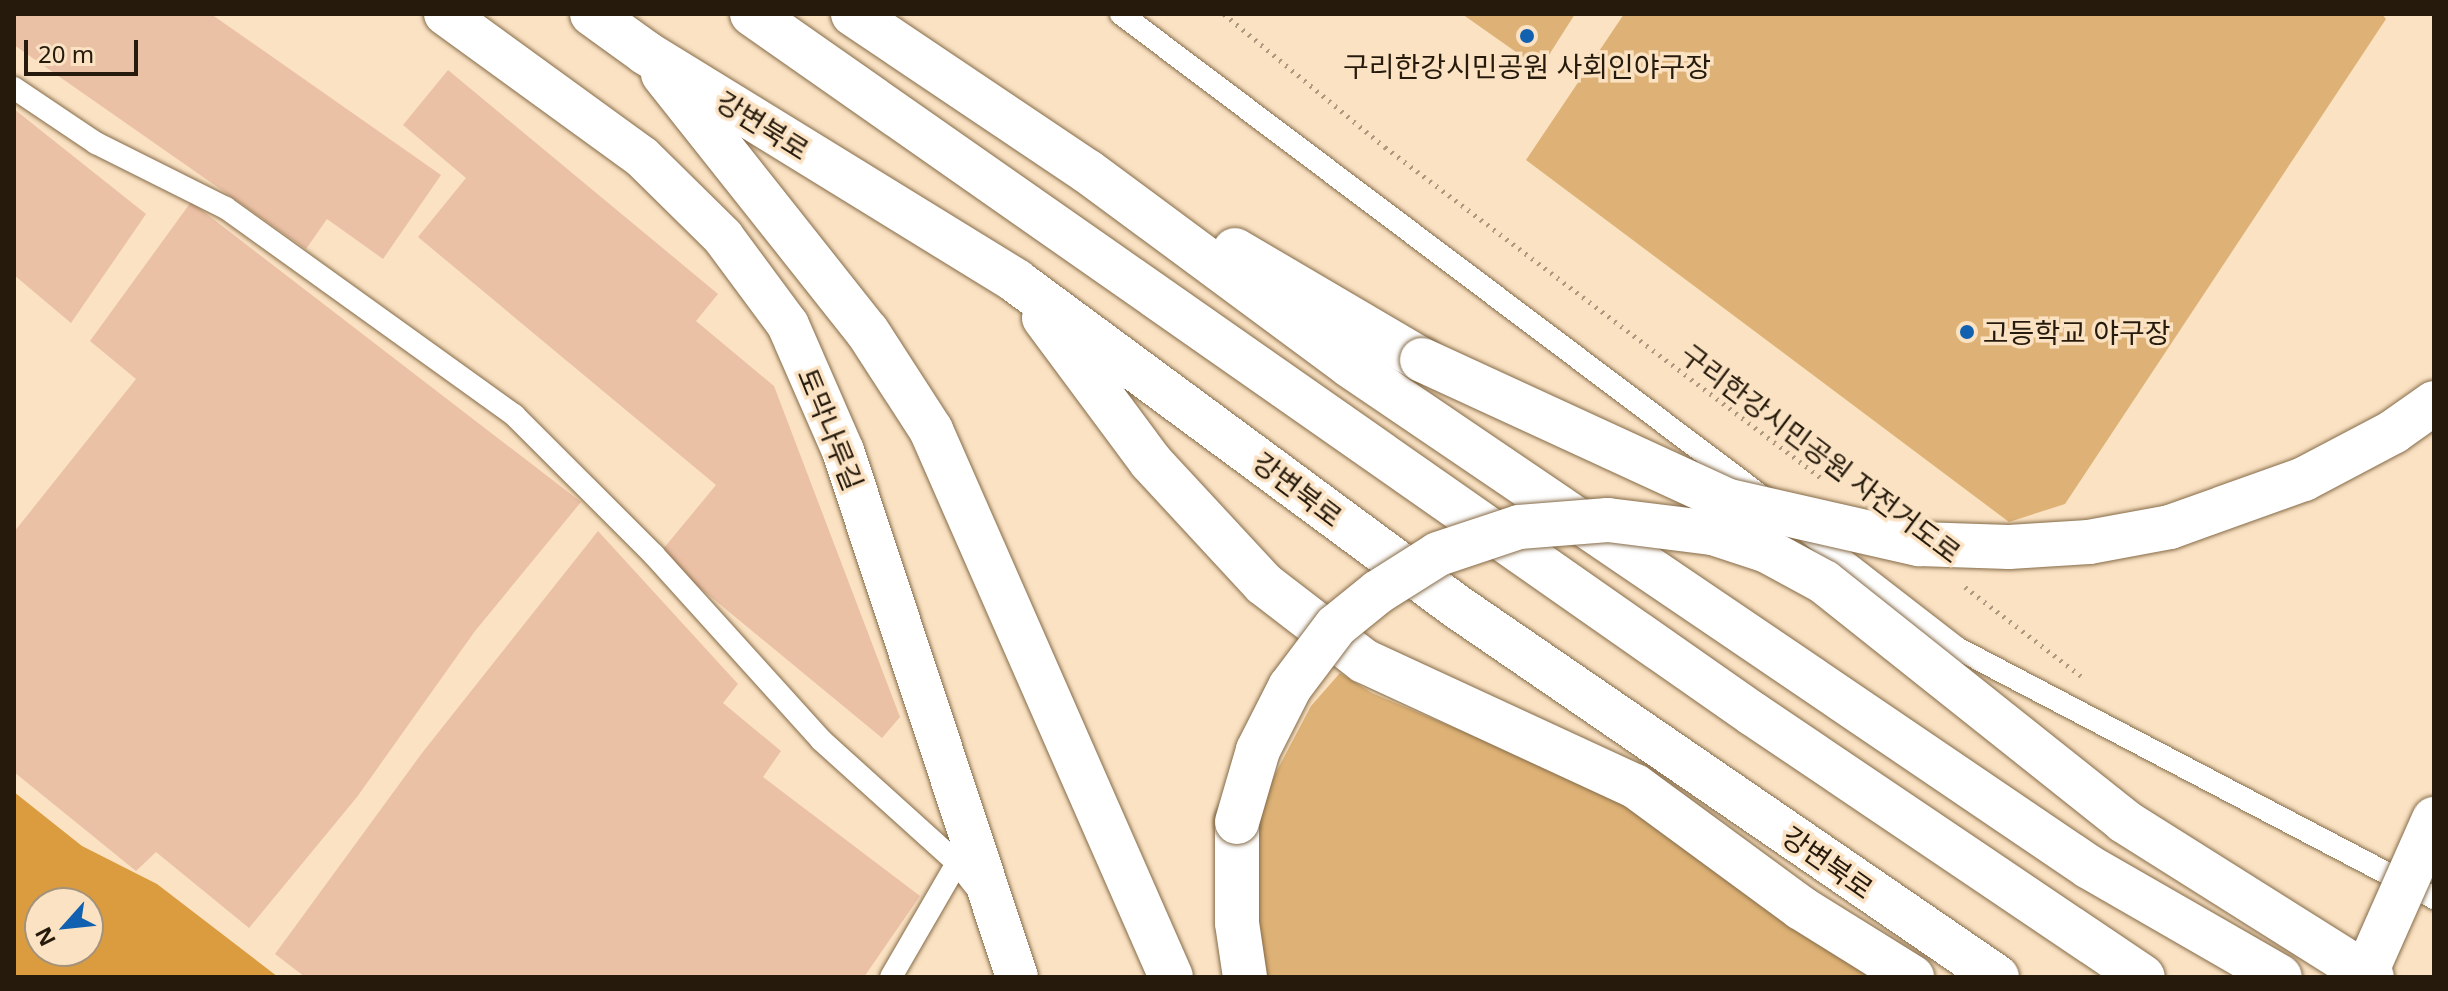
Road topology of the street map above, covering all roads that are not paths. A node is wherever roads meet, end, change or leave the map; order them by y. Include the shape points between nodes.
1 (445, 14) edge
2 (592, 14) edge
3 (752, 14) edge
4 (853, 14) edge
5 (1121, 14) edge
6 (646, 53) junction
7 (14, 88) edge
8 (1087, 171) junction
9 (1016, 281) junction
10 (2434, 403) edge
11 (2434, 819) edge
12 (957, 863) junction
13 (2434, 898) edge
14 (996, 915) junction
15 (891, 977) edge
16 (1017, 977) edge
17 (1171, 977) edge
18 (1245, 977) edge
19 (1912, 977) edge
20 (1997, 977) edge
21 (2143, 977) edge
22 (2280, 977) edge
23 (2364, 977) edge
24 (2372, 977) edge

1 - 14 street, 토막나루길 via 642,157 723,237 788,325 843,451
2 - 6 main road, 강변북로
3 - 21 main road via 1753,714
4 - 8 main road
5 - 13 lane via 1957,648
6 - 9 main road, 강변북로
6 - 17 main road via 867,331 931,430
7 - 12 lane via 96,143 226,208 514,415 635,534 821,740
8 - 10 main road, bridge via 1189,223 1422,360 1729,501 1919,544 2089,542 2170,527 2304,479 2393,432
8 - 22 main road via 1349,365 2025,824
9 - 19 main road via 1151,462 1264,584 1364,661 1635,786 1801,908
9 - 20 main road, 강변북로 via 1456,606
11 - 23 main road, bridge
12 - 14 lane
12 - 15 lane
14 - 16 street, 토막나루길
18 - 24 main road, bridge via 1237,923 1237,822 1258,750 1290,687 1336,626 1438,554 1519,527 1608,520 1713,533 1767,551 1824,582 2124,821

